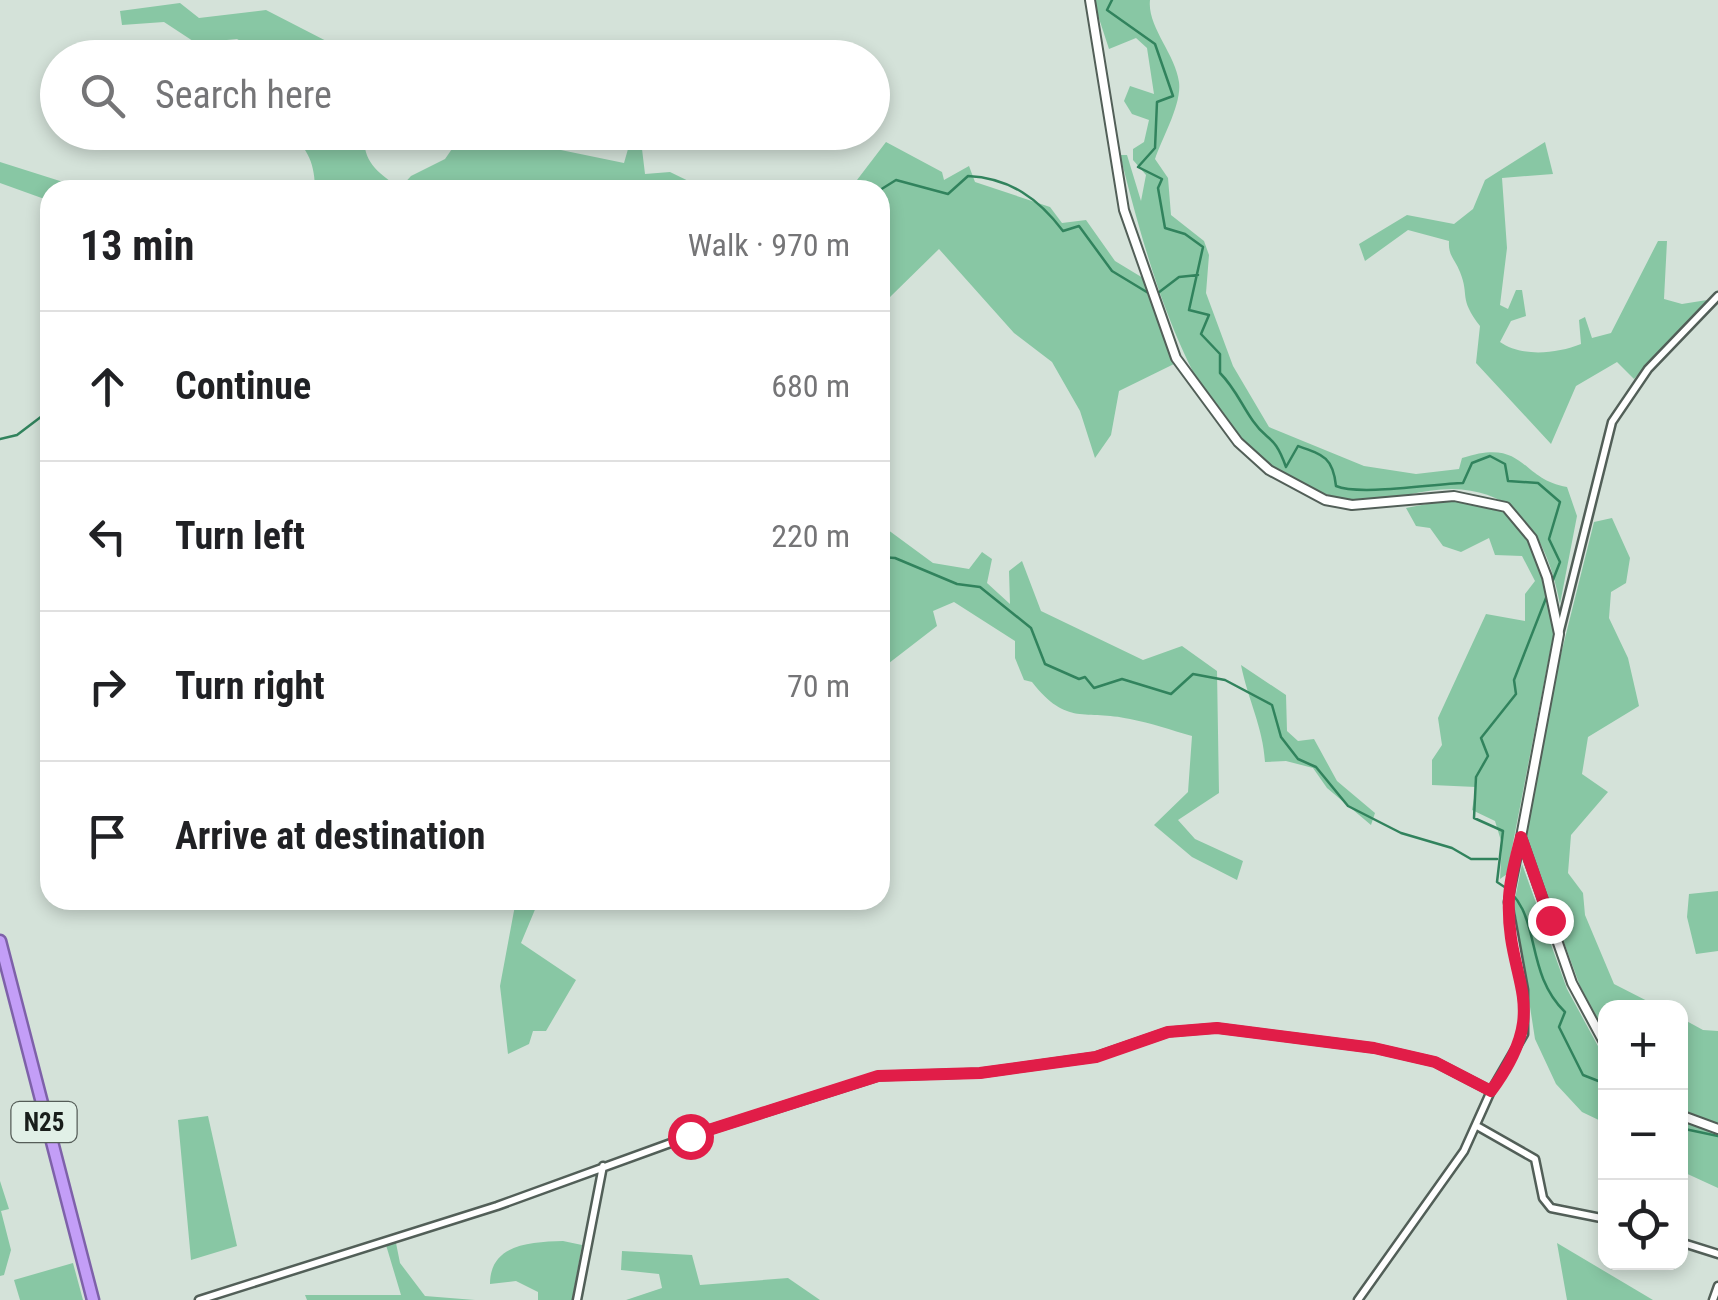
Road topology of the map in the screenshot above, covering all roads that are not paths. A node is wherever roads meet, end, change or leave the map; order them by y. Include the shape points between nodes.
1 (1090, 0) edge
2 (1718, 296) edge
3 (1558, 634) junction
4 (1521, 837) junction
5 (0, 941) edge
6 (1598, 1031) edge
7 (1491, 1091) junction
8 (1688, 1118) edge
9 (1477, 1126) junction
10 (1718, 1129) edge
11 (602, 1166) junction
12 (1598, 1217) edge
13 (1688, 1245) edge
14 (1718, 1254) edge
15 (1718, 1286) edge
16 (93, 1300) edge
17 (198, 1300) edge
18 (577, 1300) edge
19 (1358, 1300) edge
20 (1713, 1300) edge

1 - 3 street via 1124,210 1176,358 1238,442 1268,470 1325,500 1352,505 1454,496 1506,507 1532,538
2 - 3 street via 1648,369 1612,422
3 - 4 street
4 - 6 street via 1572,983
4 - 7 street via 1508,902 1524,990 1524,1034
5 - 16 highway, N25
7 - 9 street
7 - 11 street via 1435,1062 1390,1052 1217,1028 1168,1032 1096,1057 980,1073 878,1076
8 - 10 street
9 - 12 street via 1535,1159 1542,1198 1551,1208
9 - 19 street
11 - 17 street
11 - 18 street
13 - 14 street
15 - 20 street

